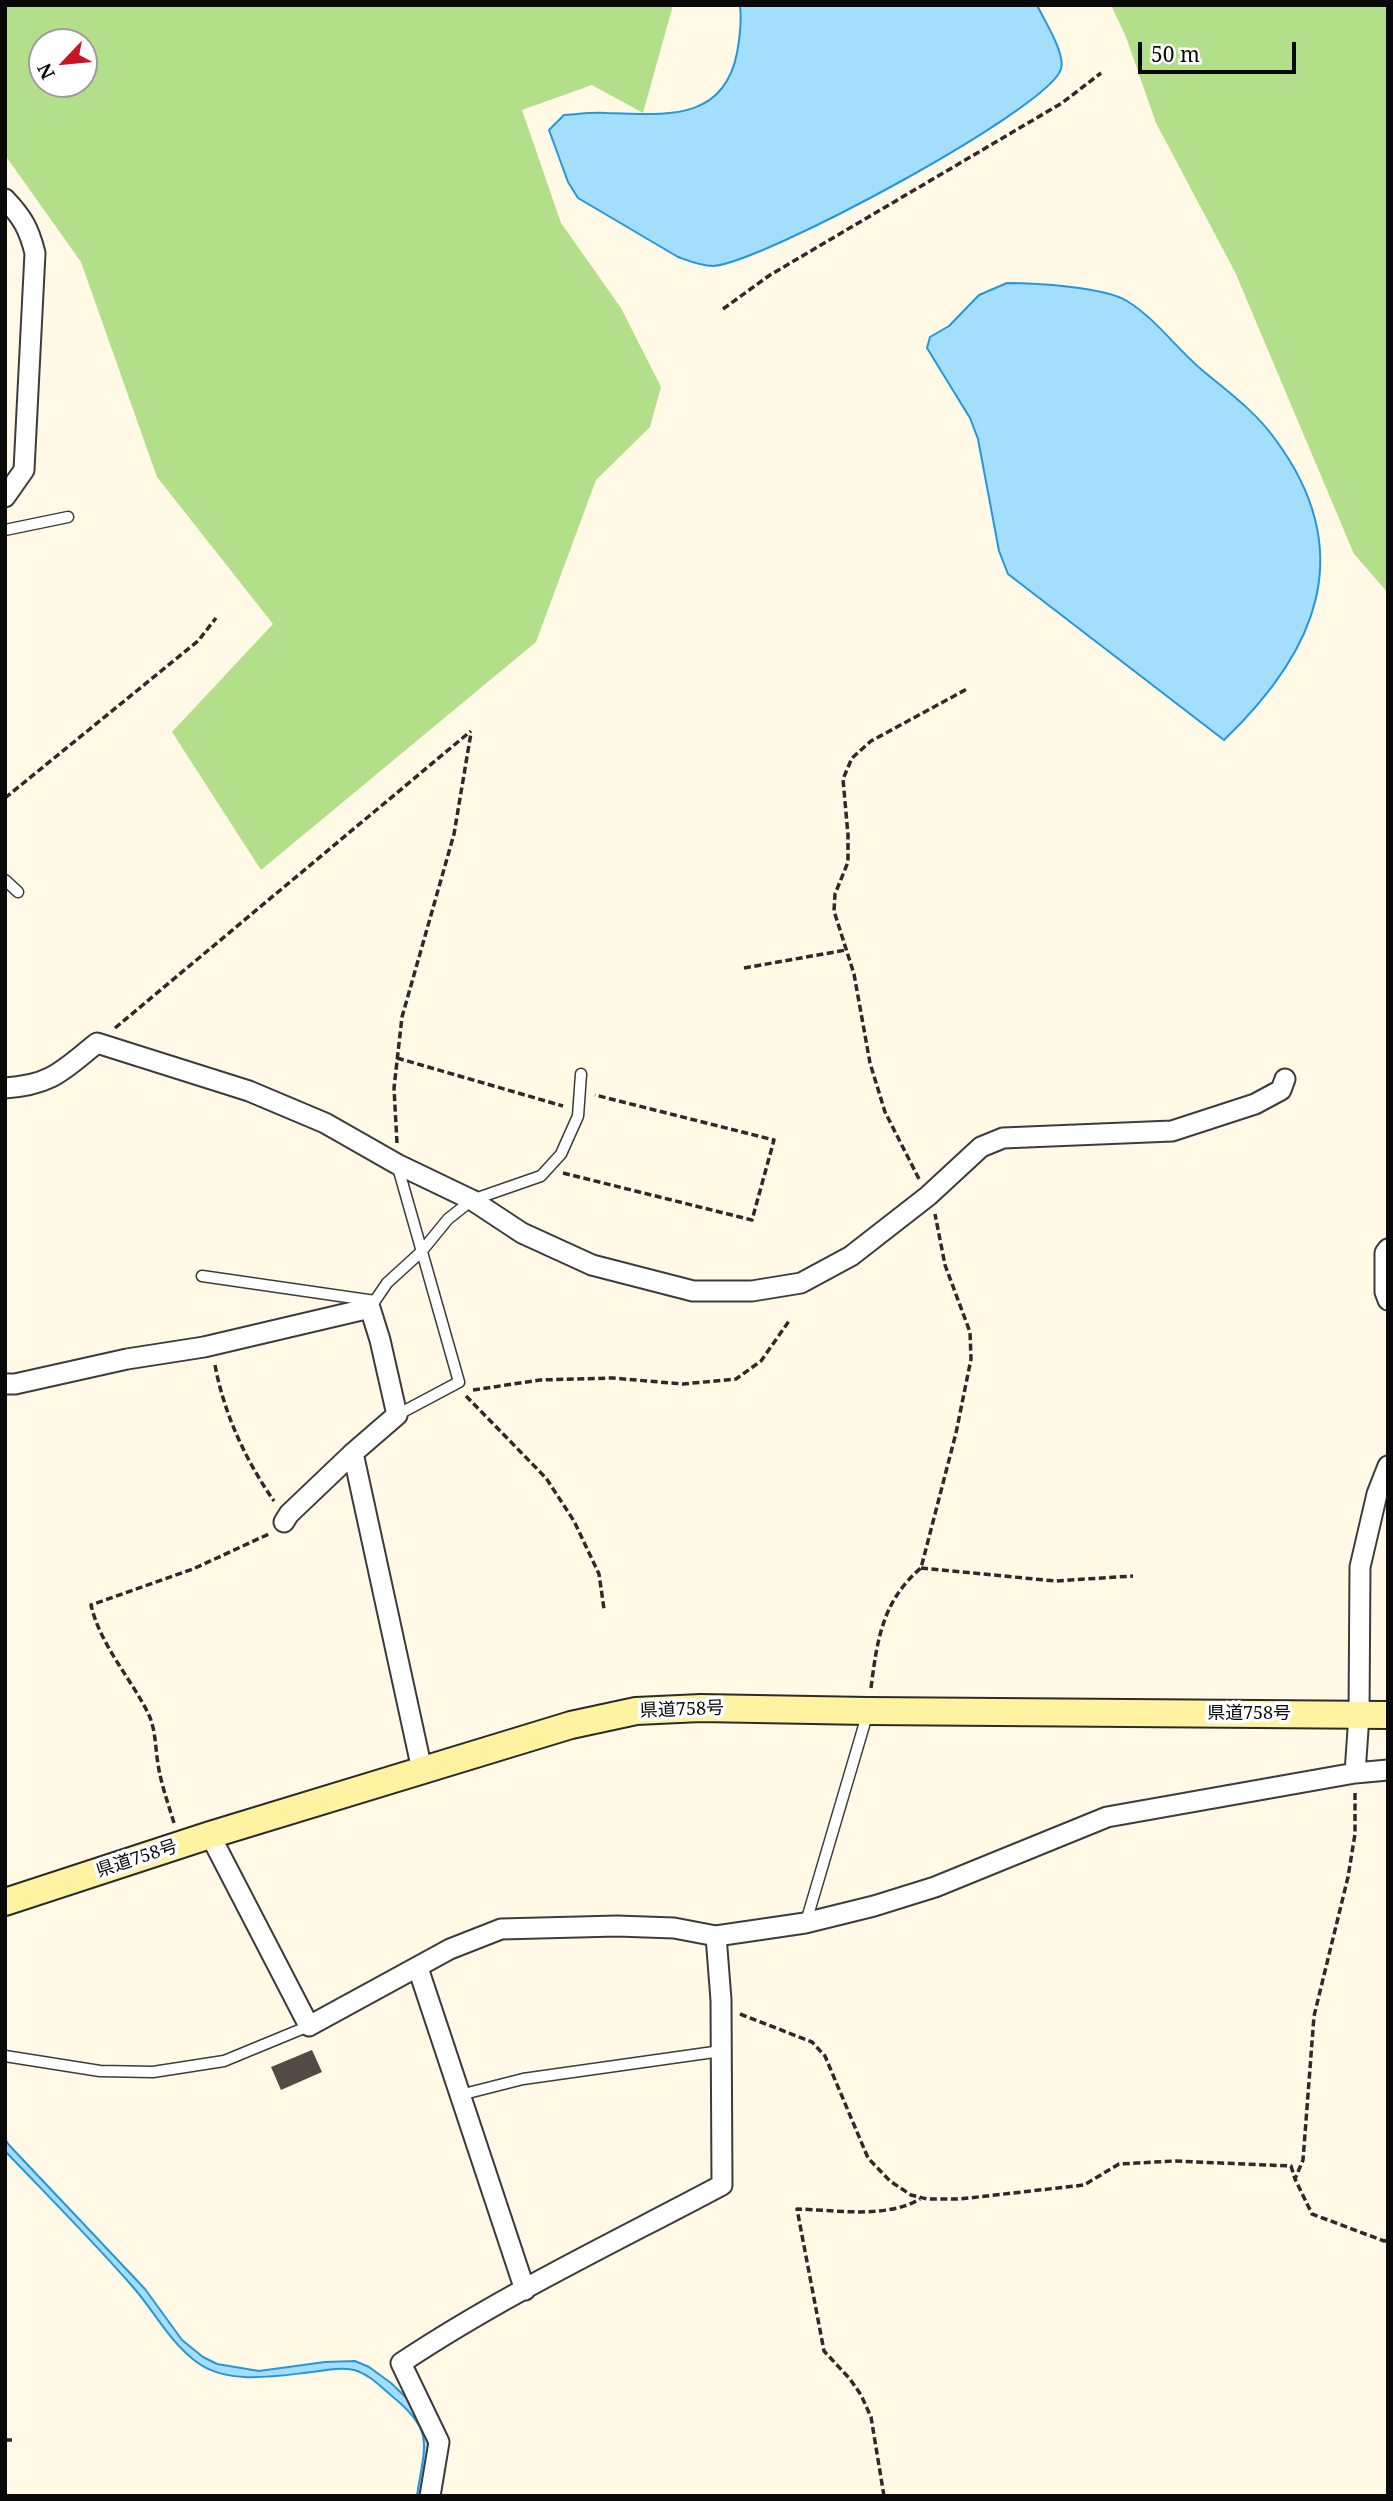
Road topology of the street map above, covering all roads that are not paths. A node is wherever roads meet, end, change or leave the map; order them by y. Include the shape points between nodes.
1 (5, 199) edge
2 (5, 497) edge
3 (68, 517) dead end
4 (5, 530) edge
5 (5, 880) edge
6 (18, 892) dead end
7 (580, 1074) dead end
8 (1285, 1079) dead end
9 (5, 1088) edge
10 (397, 1164) junction
11 (472, 1200) junction
12 (1388, 1249) edge
13 (421, 1252) junction
14 (202, 1276) dead end
15 (1388, 1300) edge
16 (372, 1305) junction
17 (5, 1384) edge
18 (397, 1415) junction
19 (353, 1453) junction
20 (1388, 1466) edge
21 (287, 1518) road end
22 (868, 1711) junction
23 (1359, 1715) junction
24 (1388, 1715) edge
25 (422, 1770) junction
26 (1388, 1770) edge
27 (1355, 1773) junction
28 (210, 1835) junction
29 (5, 1902) edge
30 (806, 1923) junction
31 (716, 1936) junction
32 (418, 1968) junction
33 (309, 2026) junction
34 (721, 2051) junction
35 (5, 2056) edge
36 (460, 2095) junction
37 (525, 2290) junction
38 (429, 2496) edge

1 - 2 street via 29,230 35,253 24,470
3 - 4 lane
5 - 6 lane
7 - 11 lane via 578,1111 561,1154 541,1175
8 - 11 street via 1282,1090 1255,1104 1172,1132 1003,1138 981,1147 928,1196 850,1255 801,1283 752,1291 694,1291 592,1265 522,1233
9 - 10 street via 50,1080 97,1043 249,1091 324,1123
10 - 11 street
10 - 13 lane
11 - 13 lane via 448,1219
12 - 15 street
13 - 16 lane via 387,1283
13 - 18 lane via 459,1382
14 - 16 lane
16 - 17 street via 211,1345
16 - 18 street
18 - 19 street
19 - 21 street
19 - 25 street
20 - 23 street via 1360,1566
22 - 23 main road, 県道758号
22 - 25 main road, 県道758号 via 636,1711 571,1725
22 - 30 lane
23 - 24 main road, 県道758号
23 - 27 street
25 - 28 main road, 県道758号
26 - 27 street
27 - 30 street via 1107,1816 935,1887
28 - 29 main road, 県道758号
28 - 33 street
30 - 31 street
31 - 32 street via 674,1927 501,1929 450,1949
31 - 34 street
32 - 33 street
32 - 36 street
33 - 35 lane via 224,2061 153,2072 100,2071
34 - 36 lane via 523,2079
34 - 37 street via 722,2185
36 - 37 street
37 - 38 street via 401,2363 439,2442

